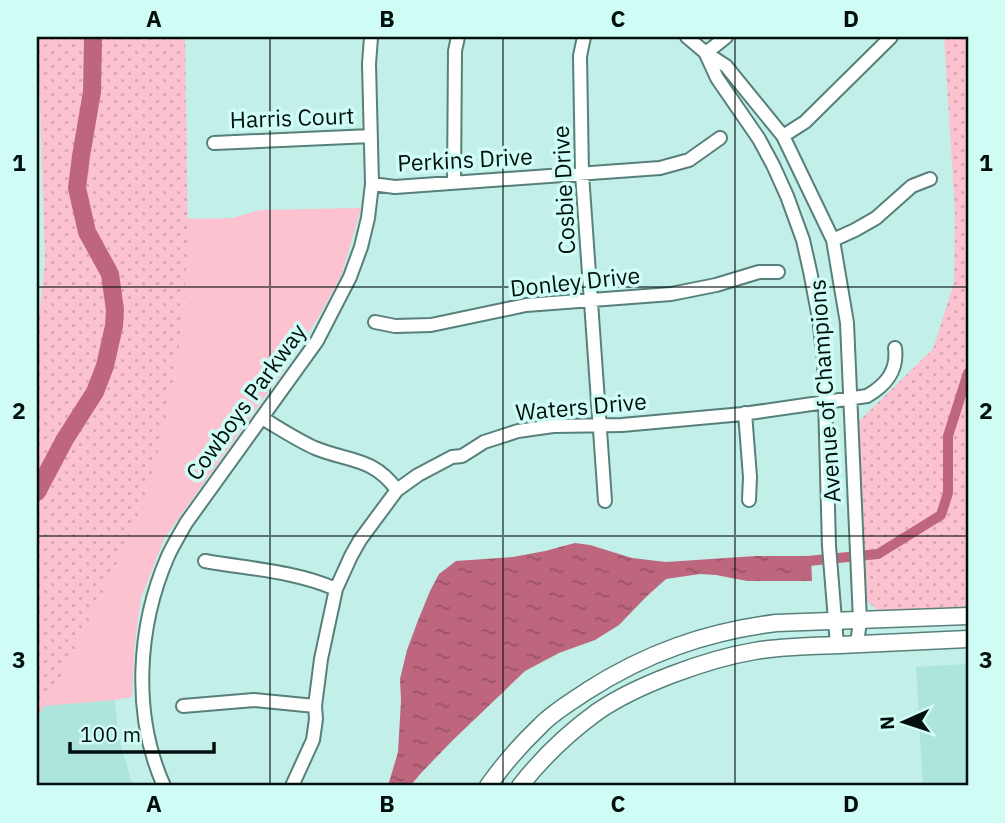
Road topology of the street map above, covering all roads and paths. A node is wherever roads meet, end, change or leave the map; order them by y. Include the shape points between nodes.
1 (371, 37) edge
2 (457, 37) edge
3 (584, 37) edge
4 (687, 37) edge
5 (726, 37) edge
6 (891, 37) edge
7 (706, 53) junction
8 (371, 136) junction
9 (783, 136) junction
10 (720, 138) dead end
11 (214, 143) dead end
12 (582, 174) junction
13 (930, 179) dead end
14 (454, 183) junction
15 (372, 184) junction
16 (832, 240) junction
17 (778, 272) dead end
18 (590, 300) junction
19 (375, 322) dead end
20 (895, 348) dead end
21 (851, 398) junction
22 (825, 401) junction
23 (745, 413) junction
24 (262, 418) junction
25 (599, 425) junction
26 (397, 490) junction
27 (749, 500) dead end
28 (605, 502) dead end
29 (205, 561) dead end
30 (337, 589) junction
31 (968, 616) edge
32 (860, 621) junction
33 (835, 622) junction
34 (968, 639) edge
35 (857, 644) junction
36 (837, 645) junction
37 (183, 706) dead end
38 (315, 706) junction
39 (164, 786) edge
40 (292, 786) edge
41 (488, 786) edge
42 (520, 786) edge

1 - 8 street, Cowboys Parkway
2 - 14 street
3 - 12 street, Cosbie Drive via 580,56
4 - 7 street, Avenue of Champions
5 - 7 street
6 - 9 street via 805,122
7 - 9 street, Avenue of Champions via 726,66
7 - 22 street, Avenue of Champions via 717,78 774,165 803,240 819,317
8 - 11 street, Harris Court
8 - 15 street, Cowboys Parkway
9 - 16 street, Avenue of Champions
10 - 12 street, Perkins Drive via 689,160 660,168
12 - 14 street, Perkins Drive
12 - 18 street, Cosbie Drive
13 - 16 street via 912,186 876,218
14 - 15 street, Perkins Drive
15 - 24 street, Cowboys Parkway via 362,247 351,277 317,341
16 - 21 street, Avenue of Champions via 847,323
17 - 18 street, Donley Drive via 759,272 671,294
18 - 19 street, Donley Drive via 526,305 431,325
18 - 25 street, Cosbie Drive
20 - 21 street, Waters Drive via 895,368 888,380 867,396
21 - 22 street, Waters Drive
21 - 32 street, Avenue of Champions
22 - 23 street, Waters Drive
22 - 33 street, Avenue of Champions
23 - 25 street, Waters Drive
23 - 27 street
24 - 26 street via 317,448 379,470
24 - 39 street, Cowboys Parkway via 186,523 169,554 151,607 143,655 145,716
25 - 26 street, Waters Drive via 518,431 452,457
25 - 28 street, Cosbie Drive
26 - 30 street, Waters Drive via 355,547
29 - 30 street via 289,573
30 - 38 street, Waters Drive
31 - 32 main road
32 - 33 main road
32 - 35 street, Avenue of Champions
33 - 36 street, Avenue of Champions
33 - 41 main road via 746,627 680,643 626,667 541,724
34 - 35 main road
35 - 36 main road
36 - 42 main road via 755,651 654,682 568,734
37 - 38 street via 254,700
38 - 40 street, Waters Drive via 313,740

